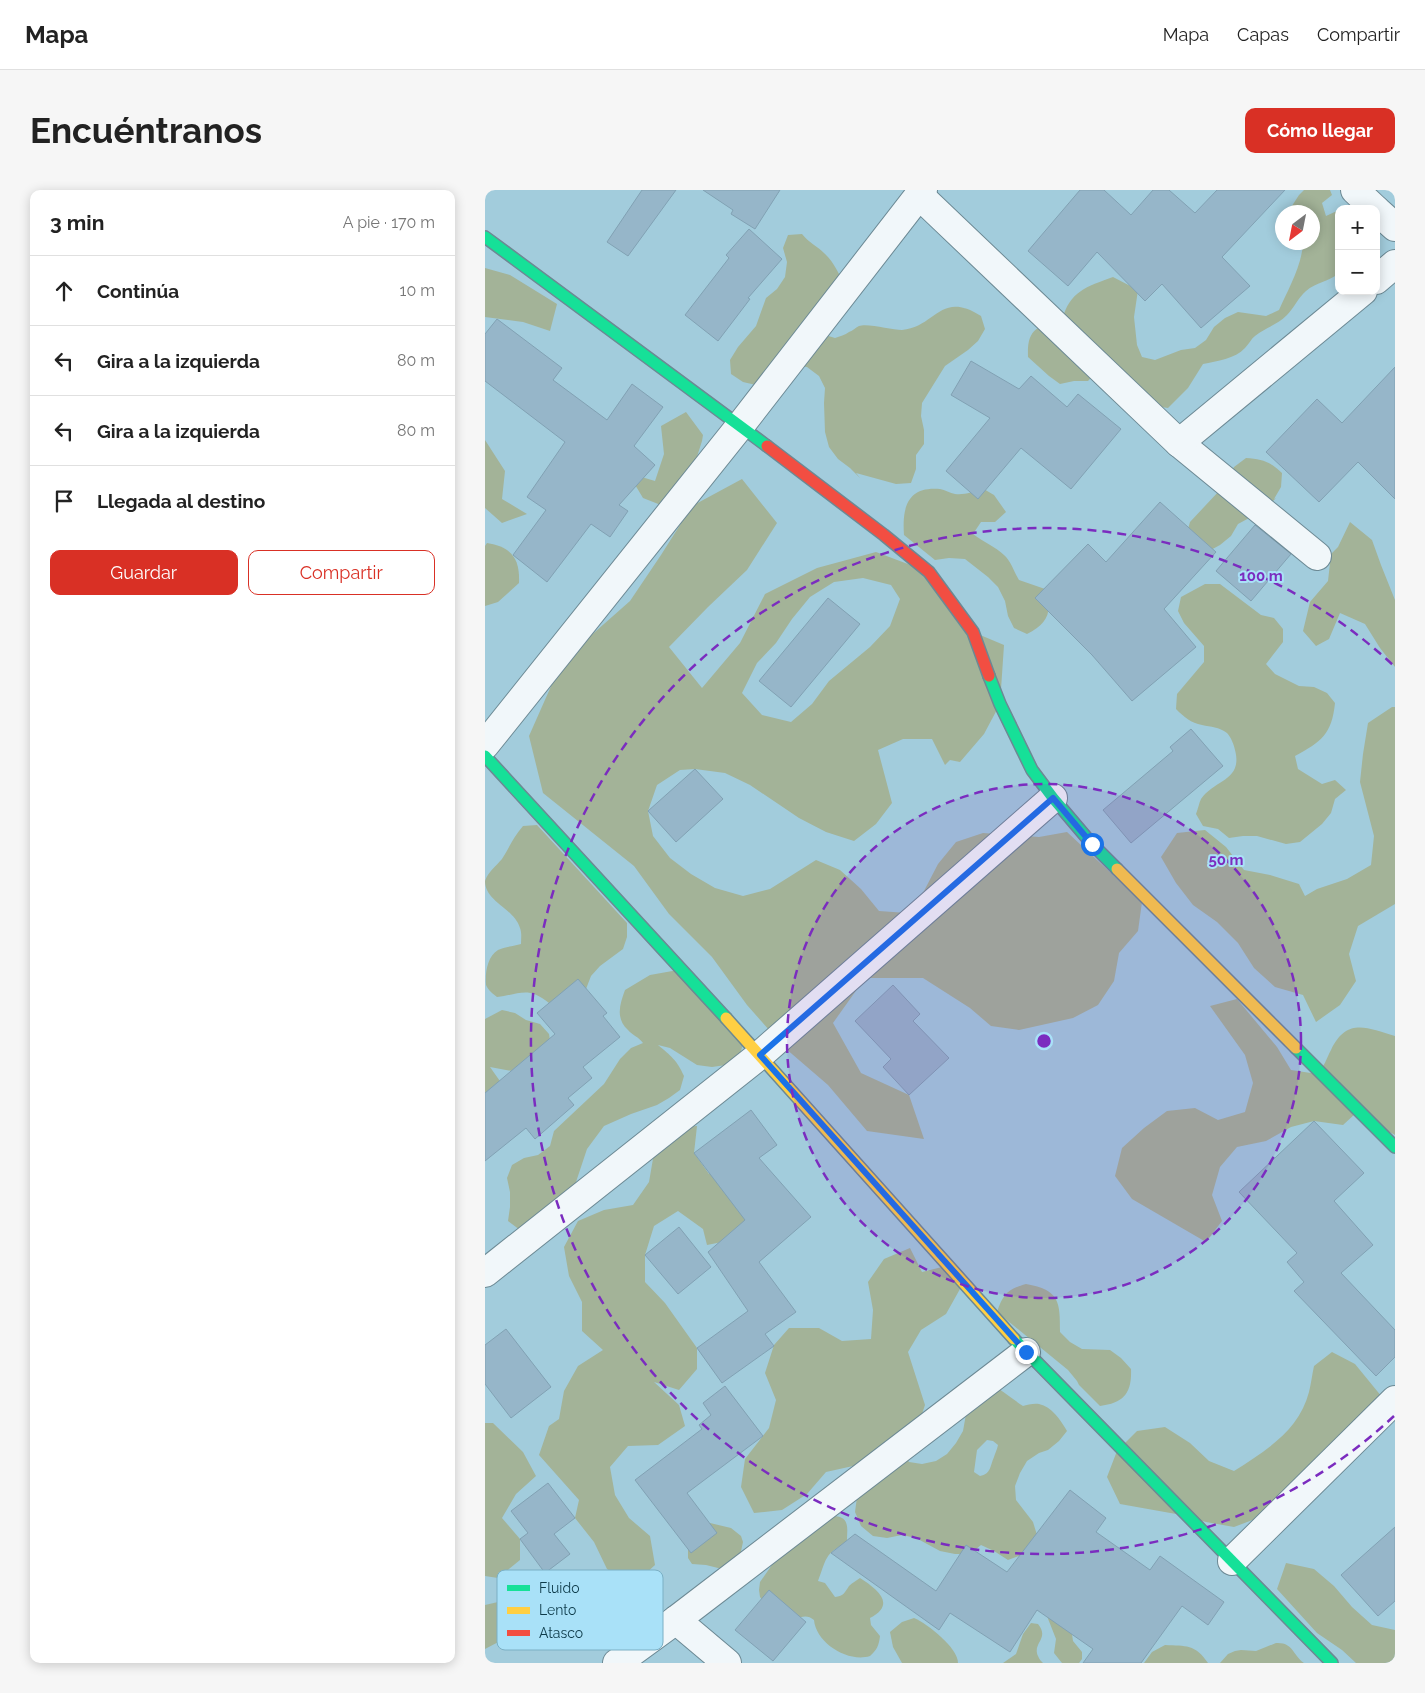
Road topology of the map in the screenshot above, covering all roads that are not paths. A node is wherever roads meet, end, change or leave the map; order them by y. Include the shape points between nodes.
1 (1355, 190) edge
2 (921, 193) edge
3 (1372, 205) edge
4 (1380, 213) edge
5 (1395, 227) edge
6 (485, 237) edge
7 (1395, 264) edge
8 (1380, 277) edge
9 (1358, 295) edge
10 (740, 426) junction
11 (1179, 443) junction
12 (1317, 556) dead end
13 (485, 745) edge
14 (485, 756) edge
15 (1053, 798) junction
16 (760, 1055) junction
17 (1395, 1147) edge
18 (485, 1273) edge
19 (1026, 1352) junction
20 (1395, 1400) edge
21 (1232, 1562) junction
22 (677, 1620) junction
23 (663, 1630) edge
24 (635, 1650) edge
25 (617, 1663) edge
26 (727, 1663) edge
27 (1331, 1663) edge

1 - 3 street
2 - 10 street
2 - 11 street
4 - 5 street
6 - 10 street
7 - 8 street
9 - 11 street
10 - 13 street
10 - 15 street via 929,572 973,632 1000,704 1032,770
11 - 12 street
14 - 16 street
15 - 16 street
15 - 17 street via 1092,844
16 - 18 street
16 - 19 street
19 - 21 street
19 - 22 street
20 - 21 street
21 - 27 street
22 - 23 street
22 - 26 street
24 - 25 street

